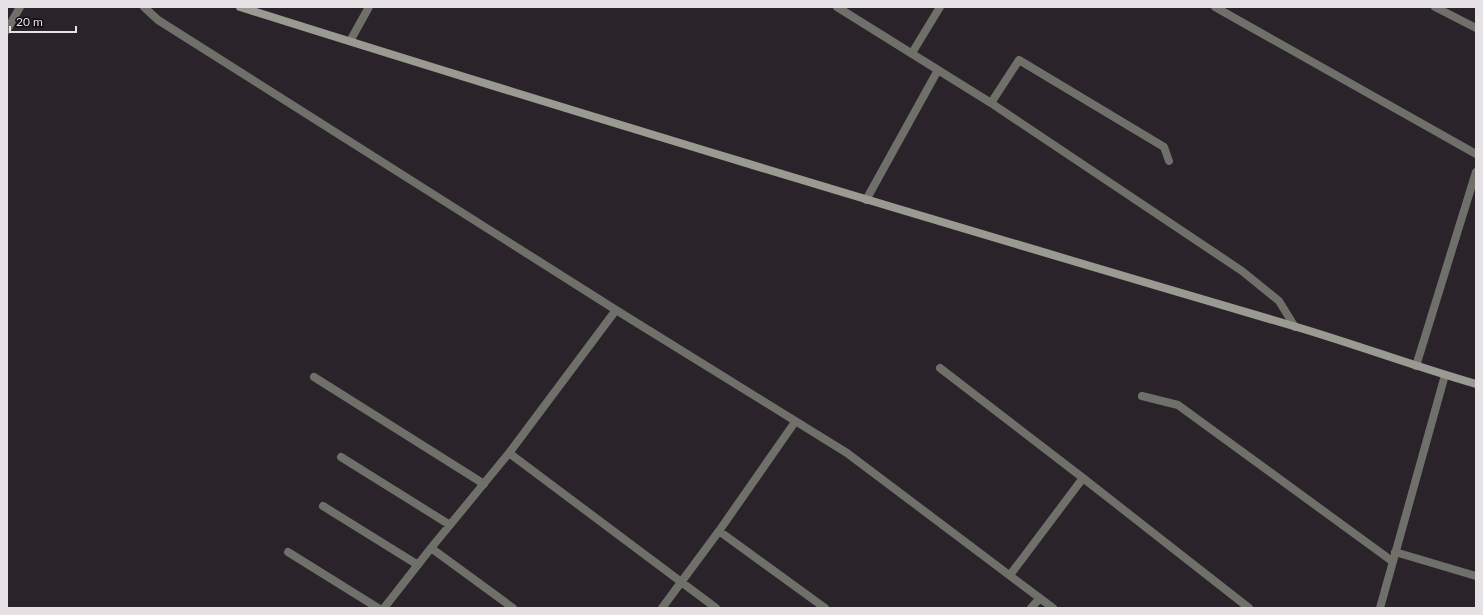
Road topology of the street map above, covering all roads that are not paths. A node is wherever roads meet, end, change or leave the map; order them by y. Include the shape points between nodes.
1 (20, 7) edge
2 (144, 7) edge
3 (240, 7) edge
4 (369, 7) edge
5 (837, 7) edge
6 (940, 7) edge
7 (1215, 7) edge
8 (1435, 7) edge
9 (1476, 28) edge
10 (7, 30) edge
11 (350, 41) junction
12 (912, 54) junction
13 (938, 70) junction
14 (991, 103) junction
15 (1476, 154) edge
16 (1168, 161) dead end
17 (1476, 172) edge
18 (866, 200) junction
19 (616, 310) junction
20 (1295, 327) junction
21 (1416, 366) junction
22 (940, 368) dead end
23 (1445, 375) junction
24 (314, 377) dead end
25 (1476, 384) edge
26 (1142, 396) dead end
27 (795, 422) junction
28 (509, 453) junction
29 (341, 456) dead end
30 (1083, 478) junction
31 (484, 484) junction
32 (322, 506) dead end
33 (450, 525) junction
34 (720, 531) junction
35 (431, 548) junction
36 (288, 552) dead end
37 (1395, 552) junction
38 (1392, 561) junction
39 (418, 565) junction
40 (1010, 575) junction
41 (1476, 576) edge
42 (680, 582) junction
43 (1040, 598) junction
44 (378, 608) edge
45 (384, 608) edge
46 (513, 608) edge
47 (662, 608) edge
48 (716, 608) edge
49 (825, 608) edge
50 (1031, 608) edge
51 (1053, 608) edge
52 (1250, 608) edge
53 (1380, 608) edge

1 - 10 street
2 - 19 street via 164,24
3 - 11 street
4 - 11 street
5 - 12 street
6 - 12 street
7 - 15 street
8 - 9 street
11 - 18 street
12 - 13 street
13 - 14 street
13 - 18 street
14 - 16 street via 1019,60 1164,147
14 - 20 street via 1242,272 1279,301
17 - 21 street
18 - 20 street
19 - 27 street
19 - 28 street
20 - 21 street
21 - 23 street
22 - 30 street
23 - 25 street
23 - 37 street
24 - 31 street
26 - 38 street via 1178,405
27 - 34 street
27 - 40 street via 847,453
28 - 31 street
28 - 42 street
29 - 33 street
30 - 40 street
30 - 52 street
31 - 33 street
32 - 39 street
33 - 35 street
34 - 42 street
34 - 49 street
35 - 39 street
35 - 46 street
36 - 44 street
37 - 38 street
37 - 41 street
38 - 53 street
39 - 45 street
40 - 43 street
42 - 47 street
42 - 48 street
43 - 50 street
43 - 51 street

